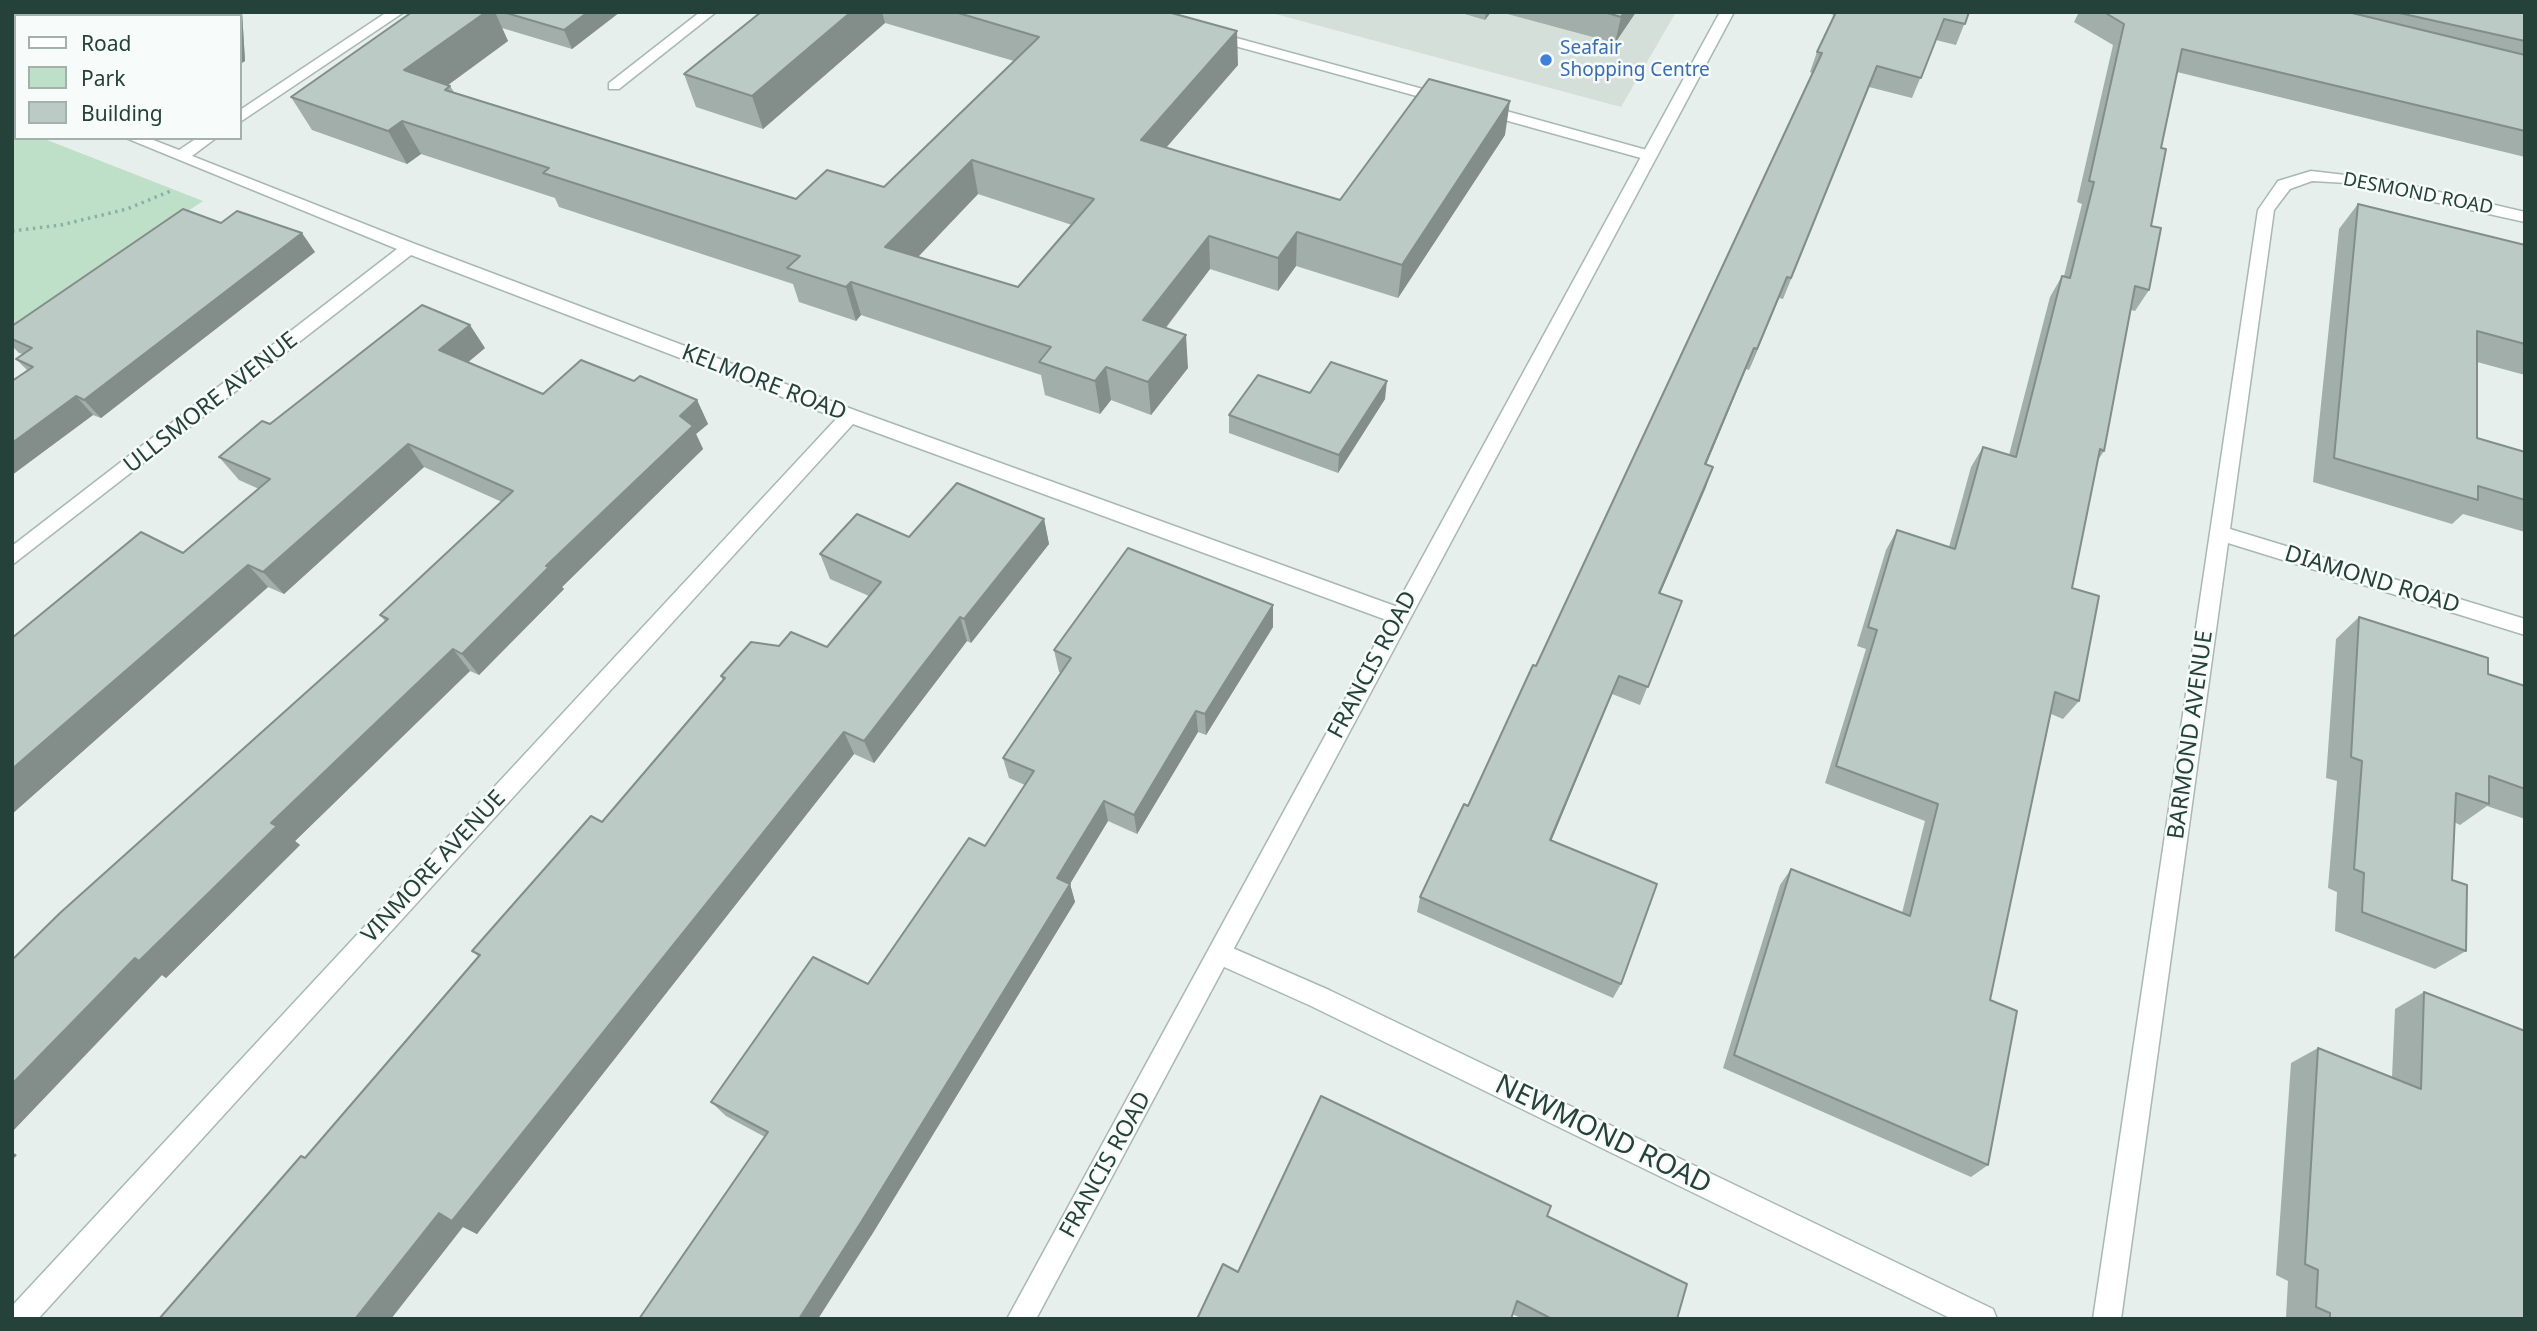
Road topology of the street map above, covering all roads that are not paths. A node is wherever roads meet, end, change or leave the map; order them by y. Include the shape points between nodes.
1 (397, 12) edge
2 (1727, 12) edge
3 (704, 13) edge
4 (1196, 31) edge
5 (614, 86) dead end
6 (242, 116) edge
7 (139, 140) edge
8 (205, 140) edge
9 (1648, 155) junction
10 (181, 156) junction
11 (2311, 176) joint
12 (2525, 217) edge
13 (409, 248) junction
14 (850, 416) junction
15 (2219, 533) junction
16 (12, 557) edge
17 (1399, 616) junction
18 (2525, 627) edge
19 (1221, 954) junction
20 (19, 1319) edge
21 (1021, 1319) edge
22 (1983, 1319) edge
23 (2107, 1319) edge

1 - 6 street
2 - 9 street, FRANCIS ROAD
3 - 5 street
4 - 9 street
7 - 10 street, KELMORE ROAD
8 - 10 street
9 - 17 street, FRANCIS ROAD
10 - 13 street, KELMORE ROAD
11 - 12 street, DESMOND ROAD via 2388,185
11 - 15 street, BARMOND AVENUE via 2284,185 2266,211
13 - 14 street, KELMORE ROAD
13 - 16 street, ULLSMORE AVENUE
14 - 17 street, KELMORE ROAD
14 - 20 street, VINMORE AVENUE
15 - 18 street, DIAMOND ROAD
15 - 23 street, BARMOND AVENUE
17 - 19 street, FRANCIS ROAD
19 - 21 street, FRANCIS ROAD
19 - 22 street, NEWMOND ROAD

